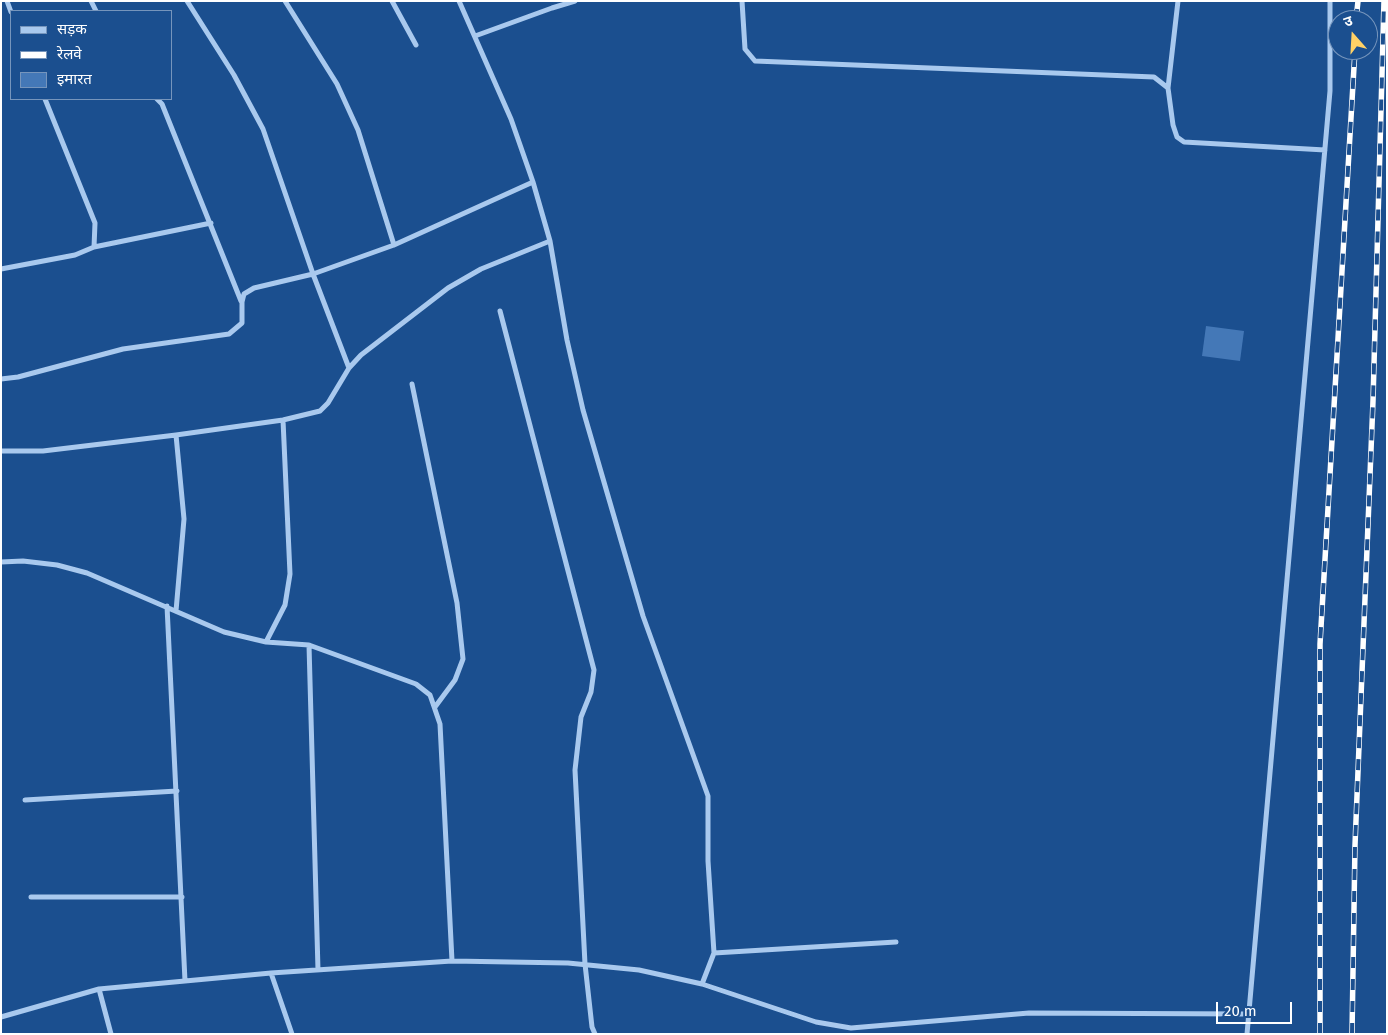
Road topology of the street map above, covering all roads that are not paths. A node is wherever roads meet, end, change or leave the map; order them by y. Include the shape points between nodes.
1 (187, 1) edge
2 (285, 1) edge
3 (392, 1) edge
4 (459, 1) edge
5 (550, 1) edge
6 (575, 1) edge
7 (742, 1) edge
8 (1178, 1) edge
9 (1330, 1) edge
10 (552, 8) junction
11 (475, 36) junction
12 (416, 45) dead end
13 (1168, 88) junction
14 (46, 100) edge
15 (158, 100) edge
16 (1325, 150) junction
17 (533, 182) junction
18 (210, 223) junction
19 (550, 241) junction
20 (394, 245) junction
21 (94, 246) junction
22 (1, 269) edge
23 (313, 274) junction
24 (242, 302) junction
25 (500, 311) dead end
26 (349, 368) junction
27 (1, 378) edge
28 (412, 384) dead end
29 (283, 420) junction
30 (176, 435) junction
31 (1, 451) edge
32 (1, 562) edge
33 (167, 606) junction
34 (176, 611) junction
35 (266, 642) junction
36 (309, 645) junction
37 (435, 707) junction
38 (177, 791) junction
39 (25, 800) dead end
40 (31, 897) dead end
41 (182, 898) junction
42 (896, 942) dead end
43 (714, 953) junction
44 (452, 962) junction
45 (585, 964) junction
46 (318, 970) junction
47 (271, 973) junction
48 (185, 981) junction
49 (702, 984) junction
50 (99, 989) junction
51 (1249, 1014) junction
52 (1, 1016) edge
53 (111, 1034) edge
54 (292, 1034) edge
55 (595, 1034) edge
56 (1247, 1034) edge

1 - 23 street via 234,74 263,129
2 - 20 street via 338,84 358,130
3 - 12 street
4 - 11 street
5 - 10 street
6 - 10 street
7 - 13 street via 744,49 755,61 1154,76
8 - 13 street
9 - 16 street via 1330,91
10 - 11 street
11 - 17 street via 511,119
13 - 16 street via 1173,125 1177,137 1184,142
14 - 21 street via 95,224
15 - 18 street
16 - 51 street
17 - 19 street
17 - 20 street
18 - 21 street
18 - 24 street
19 - 26 street via 481,269 448,288 361,355
19 - 43 street via 567,340 584,410 643,616 708,796
20 - 23 street
21 - 22 street via 75,255
23 - 24 street via 254,288 244,294
23 - 26 street
24 - 27 street via 242,323 229,334 122,349 18,377
25 - 45 street via 594,670 591,692 581,717 575,770
26 - 29 street via 328,404 320,411
28 - 37 street via 457,603 463,659 455,680
29 - 30 street
29 - 35 street via 290,574 284,605
30 - 31 street via 43,451
30 - 34 street via 184,519
32 - 33 street via 57,565 87,573
33 - 34 street
33 - 38 street
34 - 35 street via 224,632
35 - 36 street
36 - 37 street via 416,684 430,695
36 - 46 street
37 - 44 street via 440,724
38 - 39 street
38 - 41 street
40 - 41 street
41 - 48 street
42 - 43 street
43 - 49 street
44 - 45 street
44 - 46 street
45 - 49 street via 639,970
45 - 55 street
46 - 47 street
47 - 48 street
47 - 54 street
48 - 50 street
49 - 51 street via 816,1022 851,1028 1029,1013
50 - 52 street
50 - 53 street
51 - 56 street

